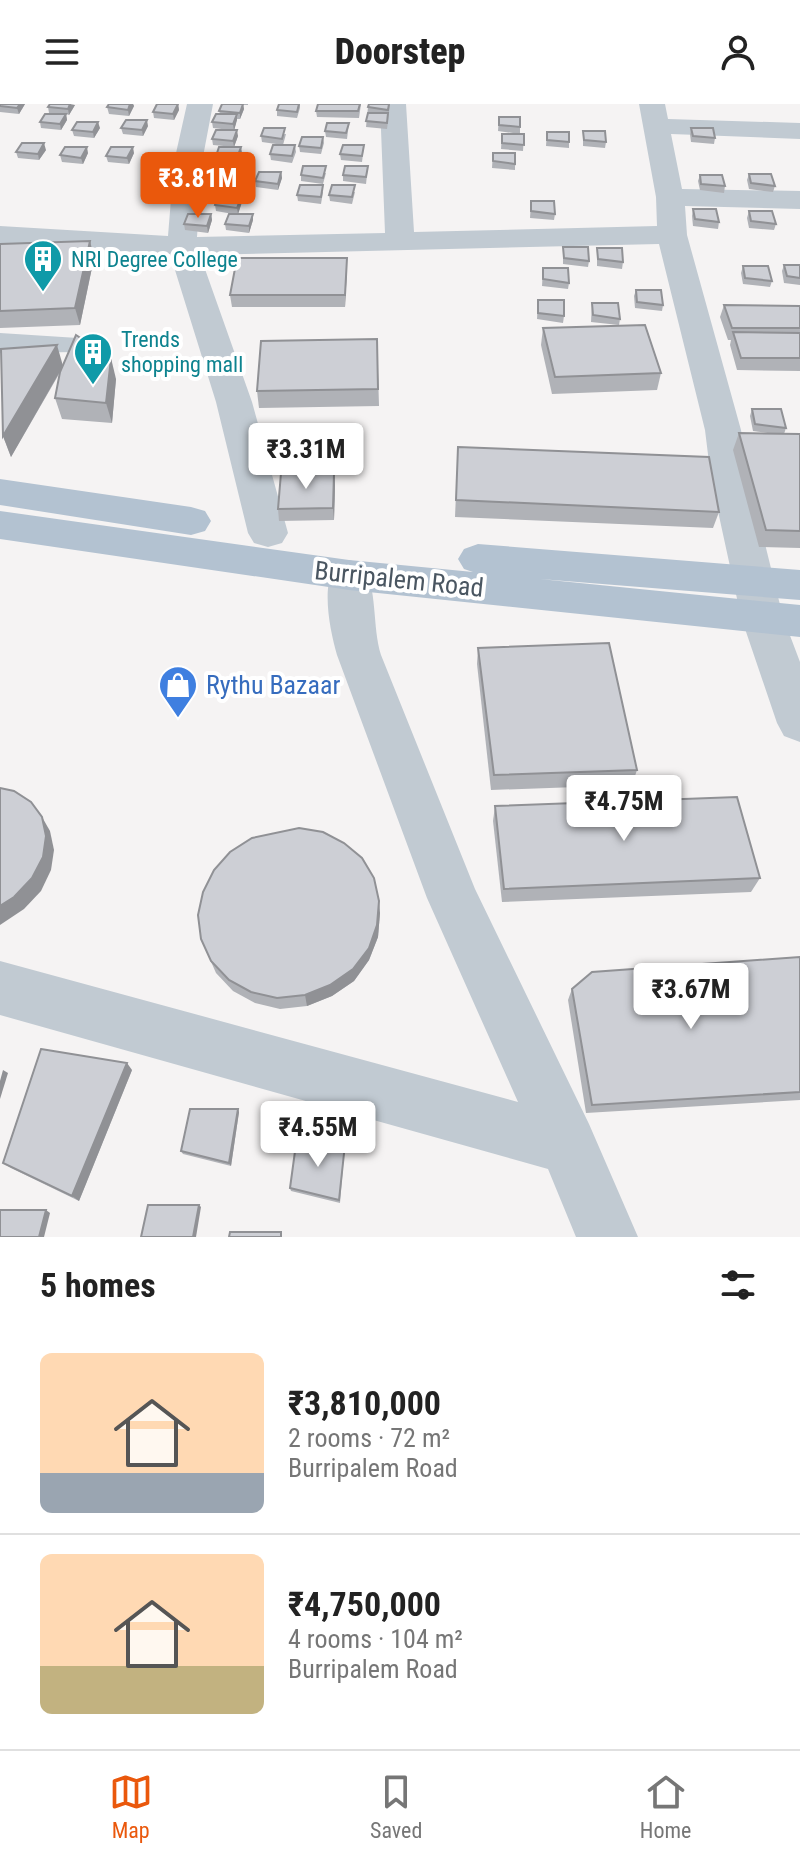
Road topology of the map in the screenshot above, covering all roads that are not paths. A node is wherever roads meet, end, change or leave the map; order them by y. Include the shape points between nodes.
1 (200, 104) edge
2 (393, 104) edge
3 (771, 104) edge
4 (654, 115) edge
5 (790, 131) edge
6 (796, 179) edge
7 (670, 197) junction
8 (0, 235) edge
9 (672, 235) junction
10 (400, 242) junction
11 (182, 246) junction
12 (0, 343) edge
13 (66, 345) dead end
14 (0, 492) edge
15 (0, 525) edge
16 (268, 533) junction
17 (349, 575) junction
18 (800, 585) edge
19 (772, 606) edge
20 (800, 723) edge
21 (0, 988) edge
22 (568, 1145) junction
23 (607, 1237) edge

1 - 11 street via 188,162
2 - 10 street
3 - 5 street
4 - 5 street
4 - 7 street
5 - 6 street
6 - 7 street
7 - 9 street
8 - 11 street
9 - 10 street
9 - 19 street
10 - 11 street
11 - 16 street via 234,402
12 - 13 street
14 - 16 main road, Burripalem Road
15 - 17 main road, Burripalem Road
16 - 19 main road, Burripalem Road
17 - 19 main road, Burripalem Road
17 - 22 street via 359,655 453,898
18 - 19 main road, Burripalem Road
19 - 20 street
21 - 22 street
22 - 23 street

